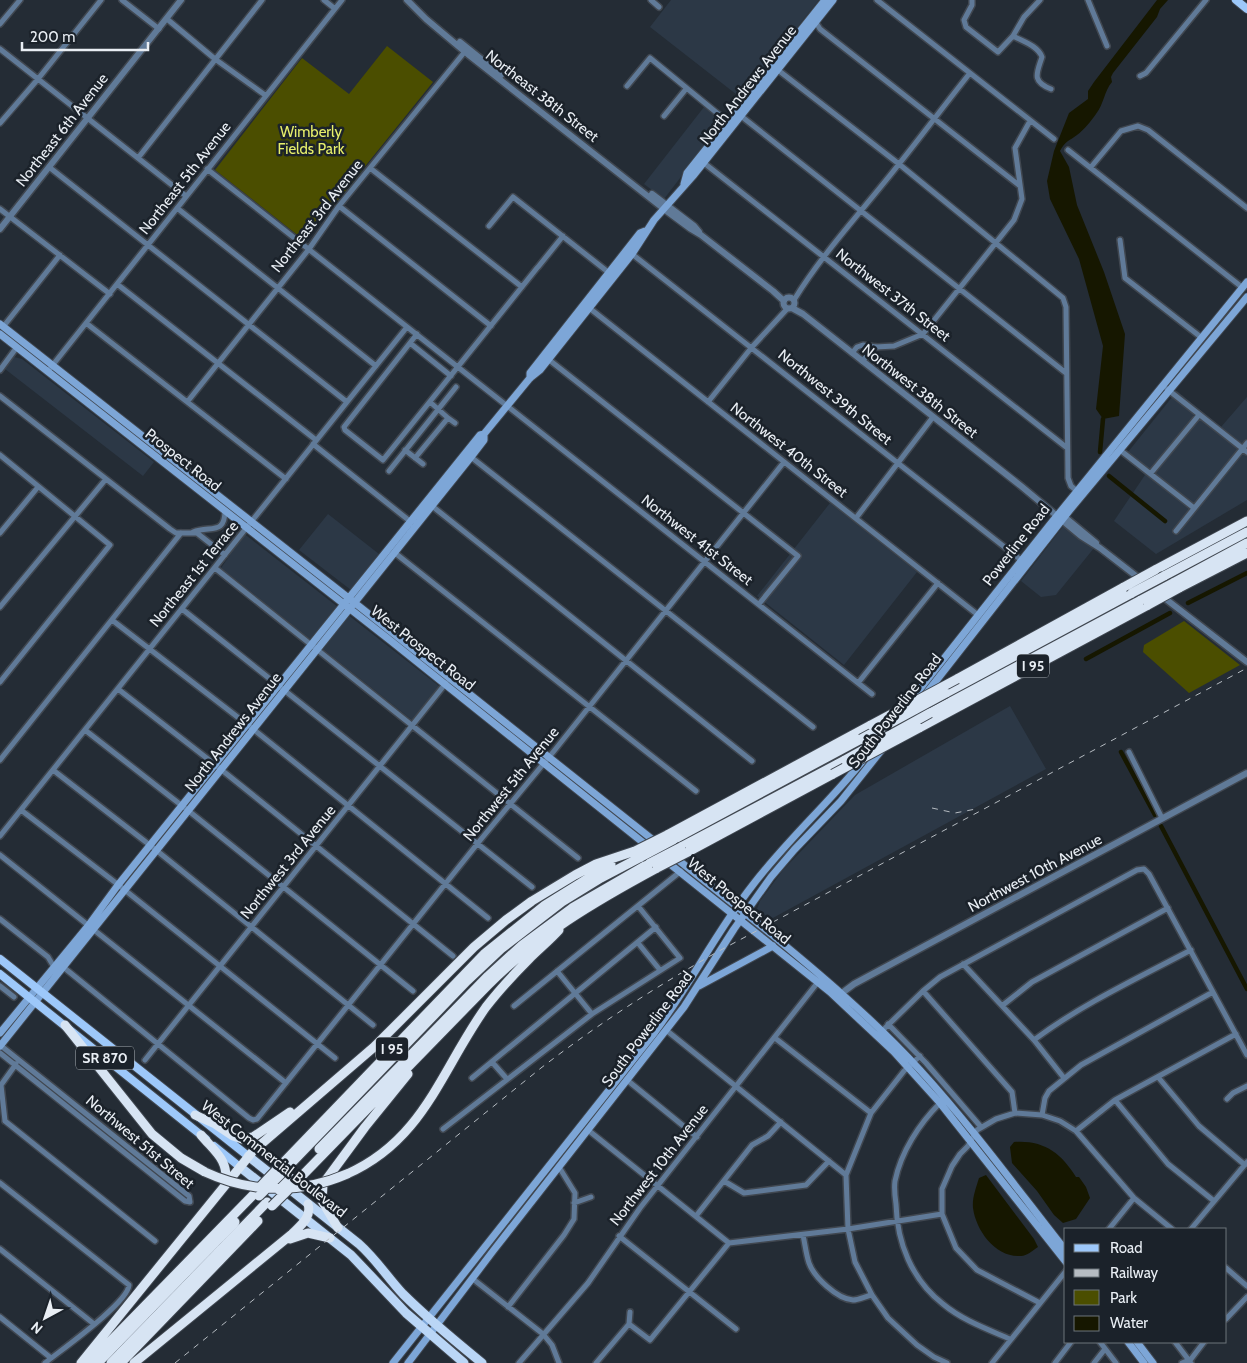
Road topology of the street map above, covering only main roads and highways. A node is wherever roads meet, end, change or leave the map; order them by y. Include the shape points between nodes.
1 (825, 0) edge
2 (833, 0) edge
3 (1236, 0) edge
4 (1247, 8) edge
5 (811, 23) junction
6 (740, 107) junction
7 (741, 116) junction
8 (728, 122) junction
9 (728, 133) junction
10 (683, 186) junction
11 (645, 231) junction
12 (1245, 285) edge
13 (1247, 297) edge
14 (586, 306) junction
15 (1239, 306) junction
16 (1, 328) edge
17 (50, 368) junction
18 (530, 378) junction
19 (484, 434) junction
20 (150, 447) junction
21 (431, 497) junction
22 (432, 506) junction
23 (1061, 516) junction
24 (1247, 521) edge
25 (250, 525) junction
26 (1247, 532) edge
27 (1247, 543) edge
28 (1247, 553) edge
29 (1176, 586) junction
30 (993, 597) junction
31 (1144, 602) junction
32 (350, 603) junction
33 (989, 613) junction
34 (978, 615) junction
35 (973, 634) junction
36 (965, 644) joint
37 (546, 760) junction
38 (856, 770) junction
39 (847, 794) junction
40 (807, 824) joint
41 (670, 838) junction
42 (684, 850) junction
43 (638, 854) junction
44 (654, 866) junction
45 (735, 910) junction
46 (744, 913) junction
47 (570, 918) junction
48 (740, 919) junction
49 (773, 946) junction
50 (0, 959) edge
51 (0, 974) edge
52 (698, 986) junction
53 (40, 990) junction
54 (839, 995) junction
55 (32, 1000) junction
56 (64, 1025) junction
57 (0, 1033) edge
58 (434, 1041) junction
59 (0, 1045) edge
60 (910, 1064) junction
61 (624, 1077) junction
62 (315, 1096) junction
63 (195, 1115) junction
64 (201, 1135) junction
65 (973, 1138) junction
66 (248, 1156) junction
67 (554, 1159) junction
68 (240, 1167) junction
69 (559, 1167) junction
70 (293, 1180) junction
71 (226, 1184) junction
72 (257, 1194) junction
73 (269, 1204) junction
74 (308, 1204) junction
75 (306, 1219) junction
76 (338, 1228) junction
77 (330, 1238) junction
78 (281, 1243) junction
79 (1064, 1249) edge
80 (1064, 1259) edge
81 (429, 1318) junction
82 (437, 1326) junction
83 (421, 1328) junction
84 (430, 1335) junction
85 (1129, 1343) edge
86 (1137, 1343) edge
87 (1145, 1361) edge
88 (81, 1363) edge
89 (89, 1363) edge
90 (98, 1363) edge
91 (112, 1363) edge
92 (121, 1363) edge
93 (134, 1363) edge
94 (393, 1363) edge
95 (408, 1363) edge
96 (464, 1363) edge
97 (482, 1363) edge

1 - 5 main road, North Andrews Avenue
2 - 5 main road, North Andrews Avenue
3 - 4 main road
5 - 6 main road, North Andrews Avenue
5 - 7 main road, North Andrews Avenue
6 - 7 main road
6 - 8 main road, North Andrews Avenue
7 - 9 main road, North Andrews Avenue
8 - 9 main road
8 - 10 main road, North Andrews Avenue via 688,173
9 - 10 main road, North Andrews Avenue
10 - 11 main road, North Andrews Avenue
11 - 14 main road, North Andrews Avenue via 632,254
11 - 14 main road, North Andrews Avenue via 608,272
12 - 15 main road
12 - 23 main road, Powerline Road via 1077,491
13 - 15 main road, Powerline Road
14 - 18 main road, North Andrews Avenue via 540,370
14 - 18 main road, North Andrews Avenue via 530,373
15 - 23 main road, Powerline Road
16 - 17 main road, Prospect Road
16 - 17 main road, Prospect Road via 17,347
17 - 20 main road, Prospect Road
18 - 19 main road, North Andrews Avenue
19 - 21 main road, North Andrews Avenue
19 - 22 main road, North Andrews Avenue via 484,440
20 - 25 main road, Prospect Road
20 - 25 main road, Prospect Road via 225,510
21 - 22 main road
21 - 32 main road, North Andrews Avenue
22 - 32 main road, North Andrews Avenue
23 - 30 main road, Powerline Road
23 - 33 main road, Powerline Road
24 - 41 highway, I 95, bridge
25 - 32 main road, Prospect Road
26 - 41 highway, bridge
27 - 29 highway
28 - 29 highway, I 95
29 - 31 highway, I 95, bridge
30 - 33 main road
30 - 34 main road, Powerline Road
31 - 42 highway, bridge via 930,713
31 - 42 highway, I 95, bridge via 919,728
32 - 37 main road, West Prospect Road
32 - 53 main road, North Andrews Avenue
33 - 35 main road, Powerline Road
34 - 35 main road
34 - 38 main road, Powerline Road
35 - 36 main road, Powerline Road
36 - 39 main road, South Powerline Road
37 - 45 main road, West Prospect Road
37 - 45 main road, West Prospect Road via 681,871
38 - 39 main road
38 - 40 main road, Powerline Road
39 - 46 main road, South Powerline Road via 789,856
40 - 45 main road, South Powerline Road via 774,859
41 - 43 highway, I 95, bridge
42 - 44 highway, bridge
43 - 62 highway via 596,864 510,916 474,947 374,1047
43 - 72 highway, I 95, bridge via 591,875 496,944
44 - 47 highway, I 95
44 - 70 highway via 572,908 510,955
45 - 46 main road, West Prospect Road
45 - 48 main road, West Prospect Road
45 - 61 main road, South Powerline Road via 679,998 627,1067
46 - 48 main road, South Powerline Road
46 - 54 main road, West Prospect Road
47 - 56 highway, bridge via 517,970 489,1004 411,1127 384,1153 366,1164 315,1185 274,1188 242,1185 205,1172 181,1158 152,1134
47 - 58 highway, I 95 via 509,964
48 - 49 main road, West Prospect Road
48 - 52 main road, South Powerline Road
49 - 52 main road
49 - 54 main road, West Prospect Road
50 - 53 main road, SR 870
51 - 55 main road, SR 870
52 - 61 main road, South Powerline Road via 666,1030
53 - 55 main road, North Andrews Avenue
53 - 63 main road, West Commercial Boulevard / SR 870
54 - 60 main road, West Prospect Road
54 - 60 main road, West Prospect Road via 882,1031
55 - 56 main road, West Commercial Boulevard / SR 870
55 - 57 main road, North Andrews Avenue
55 - 59 main road, North Andrews Avenue
56 - 64 main road, West Commercial Boulevard / SR 870
58 - 70 highway, I 95
58 - 76 highway via 323,1184 322,1201
60 - 65 main road, West Prospect Road
60 - 65 main road, West Prospect Road
61 - 67 main road, South Powerline Road
61 - 69 main road, South Powerline Road via 619,1089
62 - 63 highway via 253,1137 233,1136
62 - 66 highway
63 - 66 main road, West Commercial Boulevard / SR 870
64 - 68 main road, West Commercial Boulevard / SR 870
64 - 71 highway via 225,1164
65 - 79 main road, West Prospect Road
65 - 80 main road, West Prospect Road
66 - 68 highway
66 - 74 highway, West Commercial Boulevard / SR 870
67 - 69 main road
67 - 81 main road, South Powerline Road
68 - 71 highway
68 - 75 highway, West Commercial Boulevard / SR 870
69 - 82 main road, South Powerline Road
70 - 73 highway, I 95, bridge
71 - 88 highway
72 - 89 highway, I 95
72 - 90 highway
73 - 91 highway
73 - 92 highway, I 95
74 - 75 highway
74 - 76 highway, West Commercial Boulevard / SR 870
75 - 77 highway, West Commercial Boulevard / SR 870
75 - 78 highway
76 - 81 highway, West Commercial Boulevard / SR 870 via 369,1254 401,1292
77 - 78 highway via 306,1233
77 - 83 highway, West Commercial Boulevard / SR 870 via 364,1267
78 - 93 highway
81 - 82 highway, West Commercial Boulevard / SR 870
81 - 83 main road, South Powerline Road
82 - 84 main road, South Powerline Road
82 - 97 highway, West Commercial Boulevard / SR 870
83 - 84 highway, West Commercial Boulevard / SR 870
83 - 94 main road, South Powerline Road
84 - 95 main road, South Powerline Road
84 - 96 highway, West Commercial Boulevard / SR 870
85 - 87 main road
86 - 87 main road

